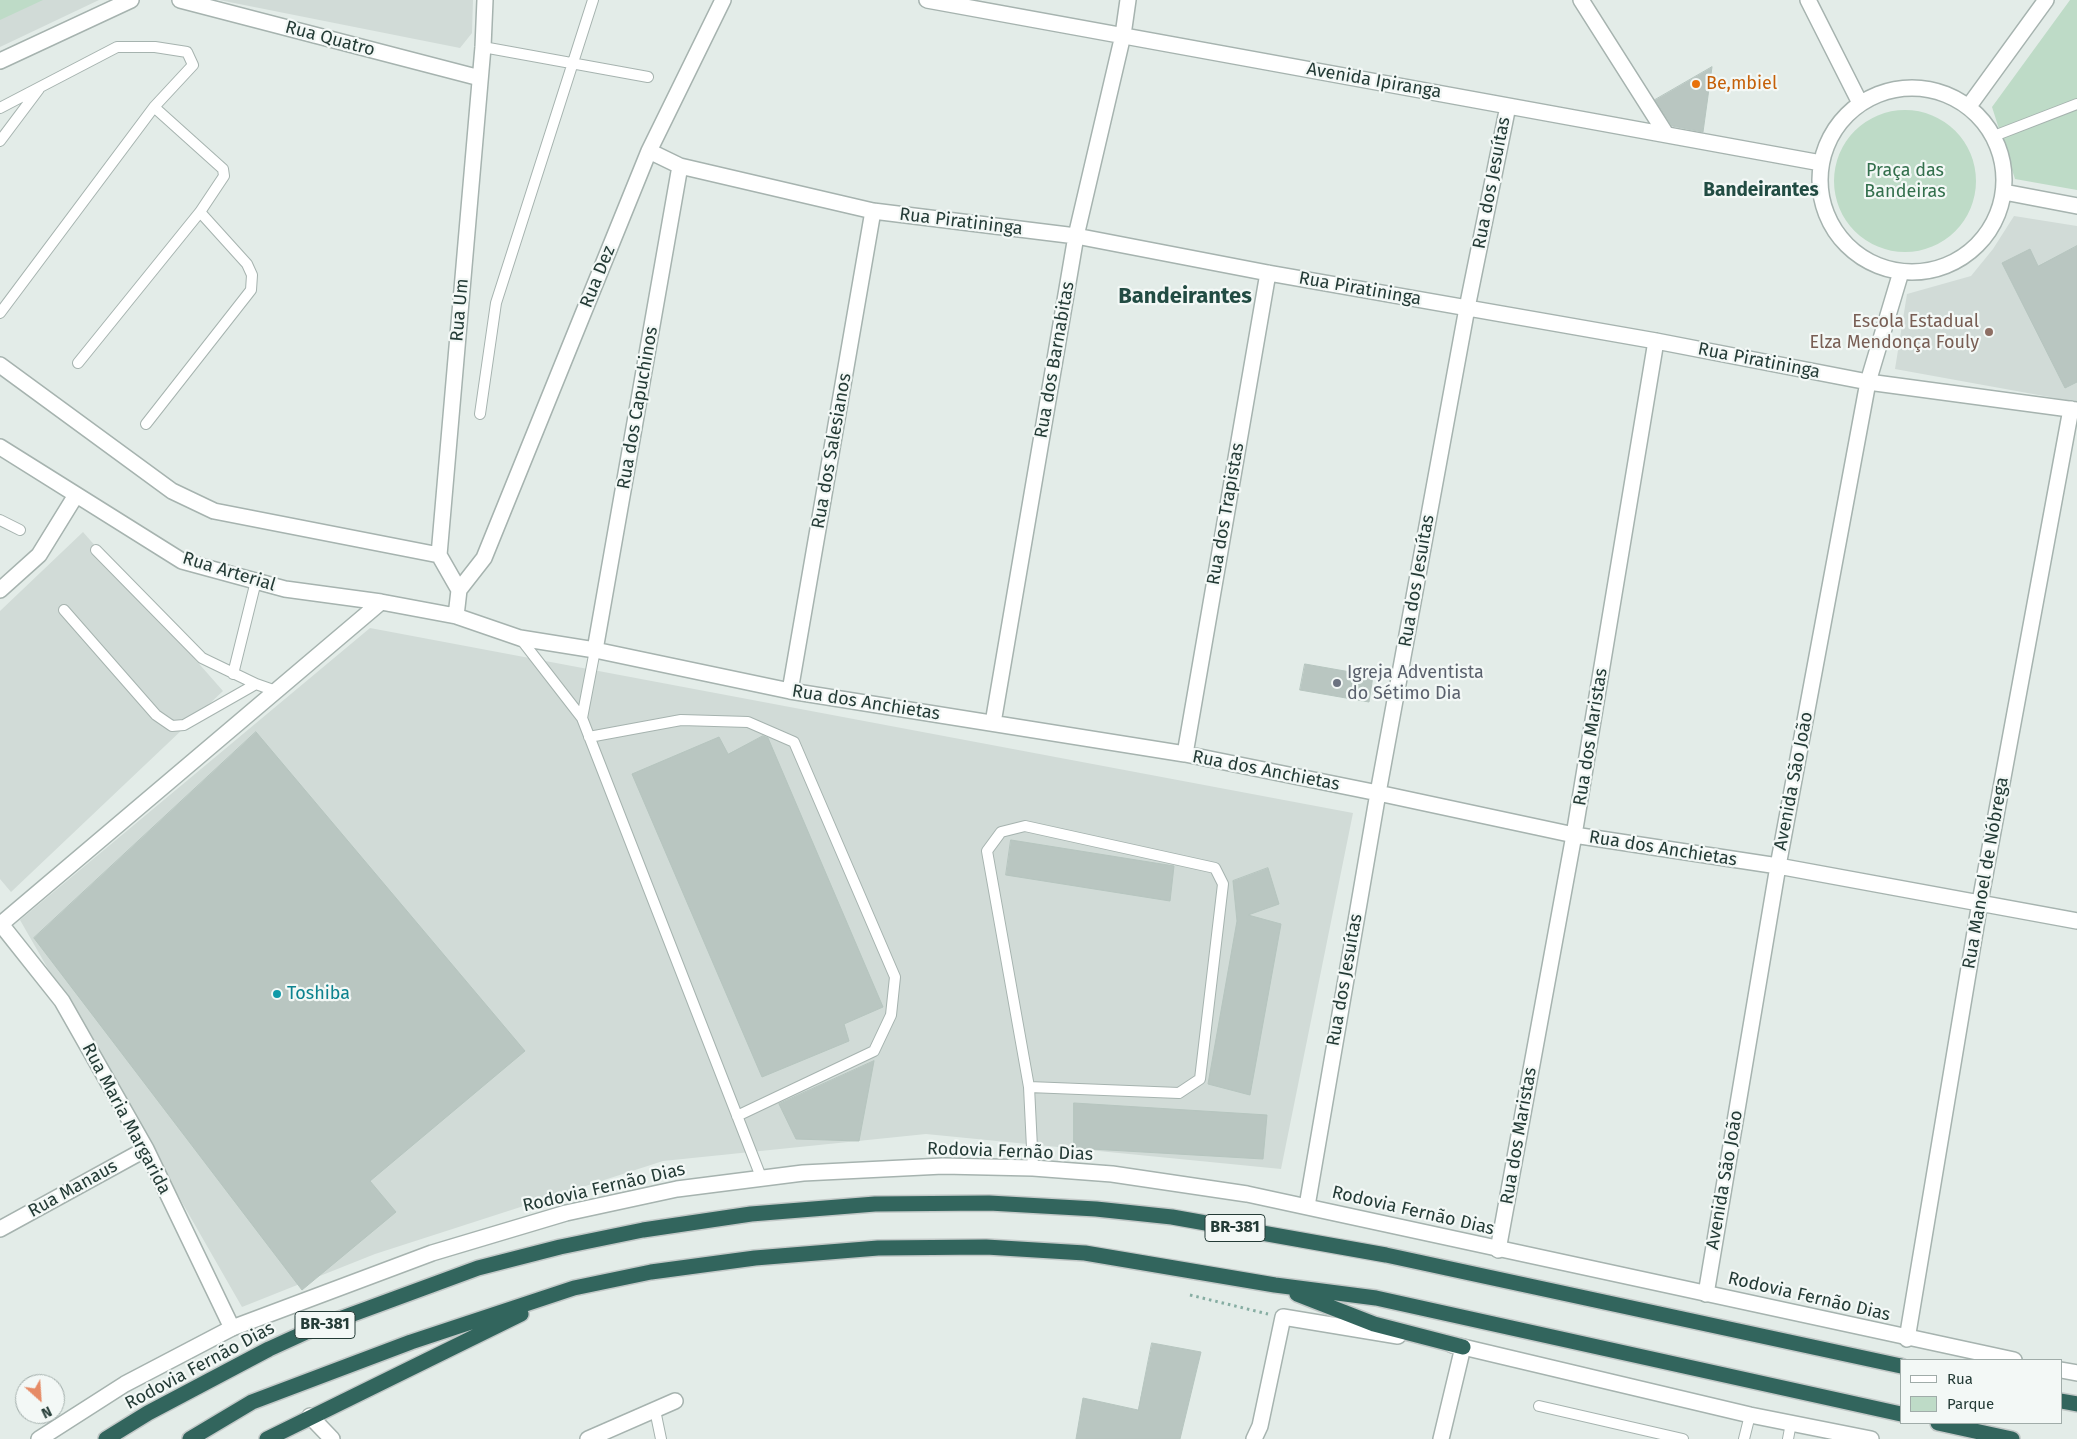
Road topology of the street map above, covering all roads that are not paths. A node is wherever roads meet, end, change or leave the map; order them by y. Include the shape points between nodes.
1 (131, 0) edge
2 (180, 0) edge
3 (485, 0) edge
4 (593, 0) edge
5 (723, 0) edge
6 (928, 0) edge
7 (1128, 0) edge
8 (1581, 0) edge
9 (1808, 0) edge
10 (2046, 0) edge
11 (1122, 36) junction
12 (483, 46) junction
13 (0, 61) edge
14 (573, 64) junction
15 (648, 77) dead end
16 (480, 78) junction
17 (41, 87) junction
18 (1860, 103) junction
19 (2077, 104) edge
20 (1508, 106) junction
21 (1969, 106) junction
22 (154, 107) junction
23 (0, 108) edge
24 (1666, 134) junction
25 (1994, 136) junction
26 (0, 141) edge
27 (649, 151) junction
28 (1820, 163) junction
29 (680, 166) junction
30 (2004, 192) junction
31 (2077, 206) edge
32 (873, 211) junction
33 (200, 212) junction
34 (1076, 236) junction
35 (1901, 272) junction
36 (1268, 273) junction
37 (1467, 308) junction
38 (0, 313) edge
39 (1656, 341) junction
40 (78, 363) dead end
41 (0, 365) edge
42 (1868, 382) junction
43 (2074, 409) edge
44 (480, 414) dead end
45 (146, 424) dead end
46 (0, 447) edge
47 (76, 495) junction
48 (0, 520) edge
49 (20, 530) dead end
50 (96, 550) dead end
51 (439, 555) junction
52 (256, 581) junction
53 (0, 590) edge
54 (459, 590) junction
55 (381, 602) junction
56 (64, 610) dead end
57 (456, 616) junction
58 (520, 638) junction
59 (595, 650) junction
60 (233, 674) junction
61 (256, 684) junction
62 (276, 691) junction
63 (790, 692) junction
64 (582, 718) junction
65 (994, 723) junction
66 (589, 737) junction
67 (1185, 754) junction
68 (1378, 793) junction
69 (1574, 835) junction
70 (1778, 866) junction
71 (1980, 902) junction
72 (2077, 921) edge
73 (1, 923) edge
74 (1029, 1087) junction
75 (737, 1116) junction
76 (146, 1150) junction
77 (1033, 1168) junction
78 (761, 1177) junction
79 (1307, 1206) junction
80 (0, 1229) edge
81 (1498, 1250) junction
82 (1275, 1285) junction
83 (574, 1288) junction
84 (1706, 1294) junction
85 (232, 1328) junction
86 (1907, 1338) junction
87 (1463, 1346) junction
88 (2009, 1359) edge
89 (1900, 1366) edge
90 (2062, 1370) edge
91 (2077, 1373) edge
92 (674, 1401) dead end
93 (2062, 1401) edge
94 (2077, 1404) edge
95 (1539, 1406) dead end
96 (655, 1410) junction
97 (1900, 1414) edge
98 (1750, 1415) junction
99 (310, 1416) junction
100 (1791, 1423) junction
101 (1943, 1424) edge
102 (39, 1439) edge
103 (106, 1439) edge
104 (190, 1439) edge
105 (267, 1439) edge
106 (332, 1439) edge
107 (588, 1439) edge
108 (660, 1439) edge
109 (1254, 1439) edge
110 (1441, 1439) edge
111 (1683, 1439) edge
112 (1744, 1439) edge
113 (1788, 1439) edge
114 (1871, 1439) edge
115 (2012, 1439) edge

1 - 13 street
2 - 16 street, Rua Quatro
3 - 12 street, Rua Um
4 - 14 lane
5 - 27 street, Rua Dez
6 - 11 street, Avenida Ipiranga
7 - 11 street, Rua dos Barnabitas
8 - 24 street
9 - 18 street
10 - 21 street
11 - 20 street, Avenida Ipiranga
11 - 34 street, Rua dos Barnabitas
12 - 14 lane
12 - 16 street, Rua Um
14 - 15 lane
14 - 44 lane via 496,303
16 - 51 street, Rua Um
17 - 22 lane via 117,47 155,47 187,52 193,65
17 - 23 lane
17 - 26 lane
18 - 21 street via 1881,93 1904,88 1934,90
18 - 28 street via 1834,129
19 - 25 lane
20 - 24 street, Avenida Ipiranga
20 - 37 street, Rua dos Jesuítas
21 - 25 street
22 - 33 lane via 224,169 224,176
22 - 38 lane
24 - 28 street, Avenida Ipiranga
25 - 30 street via 2001,154
27 - 29 street, Rua Piratininga
27 - 54 street, Rua Dez via 484,558
28 - 35 street via 1822,206 1831,226 1861,257 1880,267
29 - 32 street, Rua Piratininga
29 - 59 street, Rua dos Capuchinos
30 - 31 street
30 - 35 street via 1990,229 1969,253 1948,265
32 - 34 street, Rua Piratininga
32 - 63 street, Rua dos Salesianos
33 - 40 lane
33 - 45 lane via 247,264 252,275 251,290
34 - 36 street, Rua Piratininga
34 - 65 street, Rua dos Barnabitas
35 - 42 street, Avenida São João
36 - 37 street, Rua Piratininga
36 - 67 street, Rua dos Trapistas
37 - 39 street, Rua Piratininga
37 - 68 street, Rua dos Jesuítas
39 - 42 street, Rua Piratininga
39 - 69 street, Rua dos Maristas
41 - 51 street via 172,490 214,511
42 - 43 street, Rua Piratininga
42 - 70 street, Avenida São João
43 - 71 street, Rua Manoel de Nóbrega
46 - 47 street, Rua Arterial
47 - 52 street, Rua Arterial via 182,561
47 - 53 street via 38,555
48 - 49 lane
50 - 60 lane via 202,658
51 - 54 street
52 - 55 street, Rua Arterial via 285,589
52 - 60 lane
54 - 57 street
55 - 57 street, Rua Arterial
55 - 62 street
56 - 61 lane via 156,715 172,726 184,725
57 - 58 street, Rua dos Anchietas
58 - 59 street, Rua dos Anchietas
58 - 64 lane
59 - 63 street, Rua dos Anchietas
59 - 64 lane
60 - 61 lane
61 - 62 lane
62 - 73 street
63 - 65 street, Rua dos Anchietas
64 - 66 lane
65 - 67 street, Rua dos Anchietas
66 - 75 lane
66 - 75 lane via 682,720 748,722 794,742 895,977 891,1016 874,1051
67 - 68 street, Rua dos Anchietas
68 - 69 street, Rua dos Anchietas
68 - 79 street, Rua dos Jesuítas
69 - 70 street, Rua dos Anchietas
69 - 81 street, Rua dos Maristas
70 - 71 street, Rua dos Anchietas
70 - 84 street, Avenida São João
71 - 72 street, Rua dos Anchietas
71 - 86 street, Rua Manoel de Nóbrega
73 - 76 street, Rua Maria Margarida via 62,1001
74 - 74 lane via 988,851 1001,832 1025,826 1215,868 1223,884 1200,1079 1179,1093
74 - 77 lane
75 - 78 lane
76 - 80 street, Rua Manaus
76 - 85 street, Rua Maria Margarida
77 - 78 street, Rodovia Fernão Dias / BR-381 via 943,1166
77 - 79 street, Rodovia Fernão Dias / BR-381 via 1112,1174
78 - 85 street, Rodovia Fernão Dias / BR-381 via 677,1189 566,1213 432,1253
79 - 81 street, Rodovia Fernão Dias / BR-381
81 - 84 street, Rodovia Fernão Dias / BR-381
82 - 83 highway, BR-381 via 1085,1253 986,1247 878,1248 755,1258 651,1272
82 - 87 highway, BR-381 via 1374,1324
82 - 97 highway, BR-381 via 1376,1298
83 - 99 highway
83 - 104 highway, BR-381 via 411,1342 252,1402
84 - 86 street, Rodovia Fernão Dias / BR-381
85 - 102 street, Rodovia Fernão Dias / BR-381 via 125,1384
86 - 88 street, Rodovia Fernão Dias / BR-381
87 - 98 street, BR-381
87 - 109 street via 1283,1318 1260,1426
87 - 110 street
89 - 103 highway, Rodovia Fernão Dias / BR-381 via 1386,1255 1172,1217 989,1203 874,1204 751,1214 643,1230 478,1268 315,1328 148,1413
90 - 91 street
92 - 96 street
93 - 94 highway
95 - 111 lane
96 - 107 street
96 - 108 lane
98 - 100 street, BR-381
98 - 112 lane
99 - 105 highway
99 - 106 street
100 - 113 lane
100 - 114 street, BR-381
101 - 115 highway

